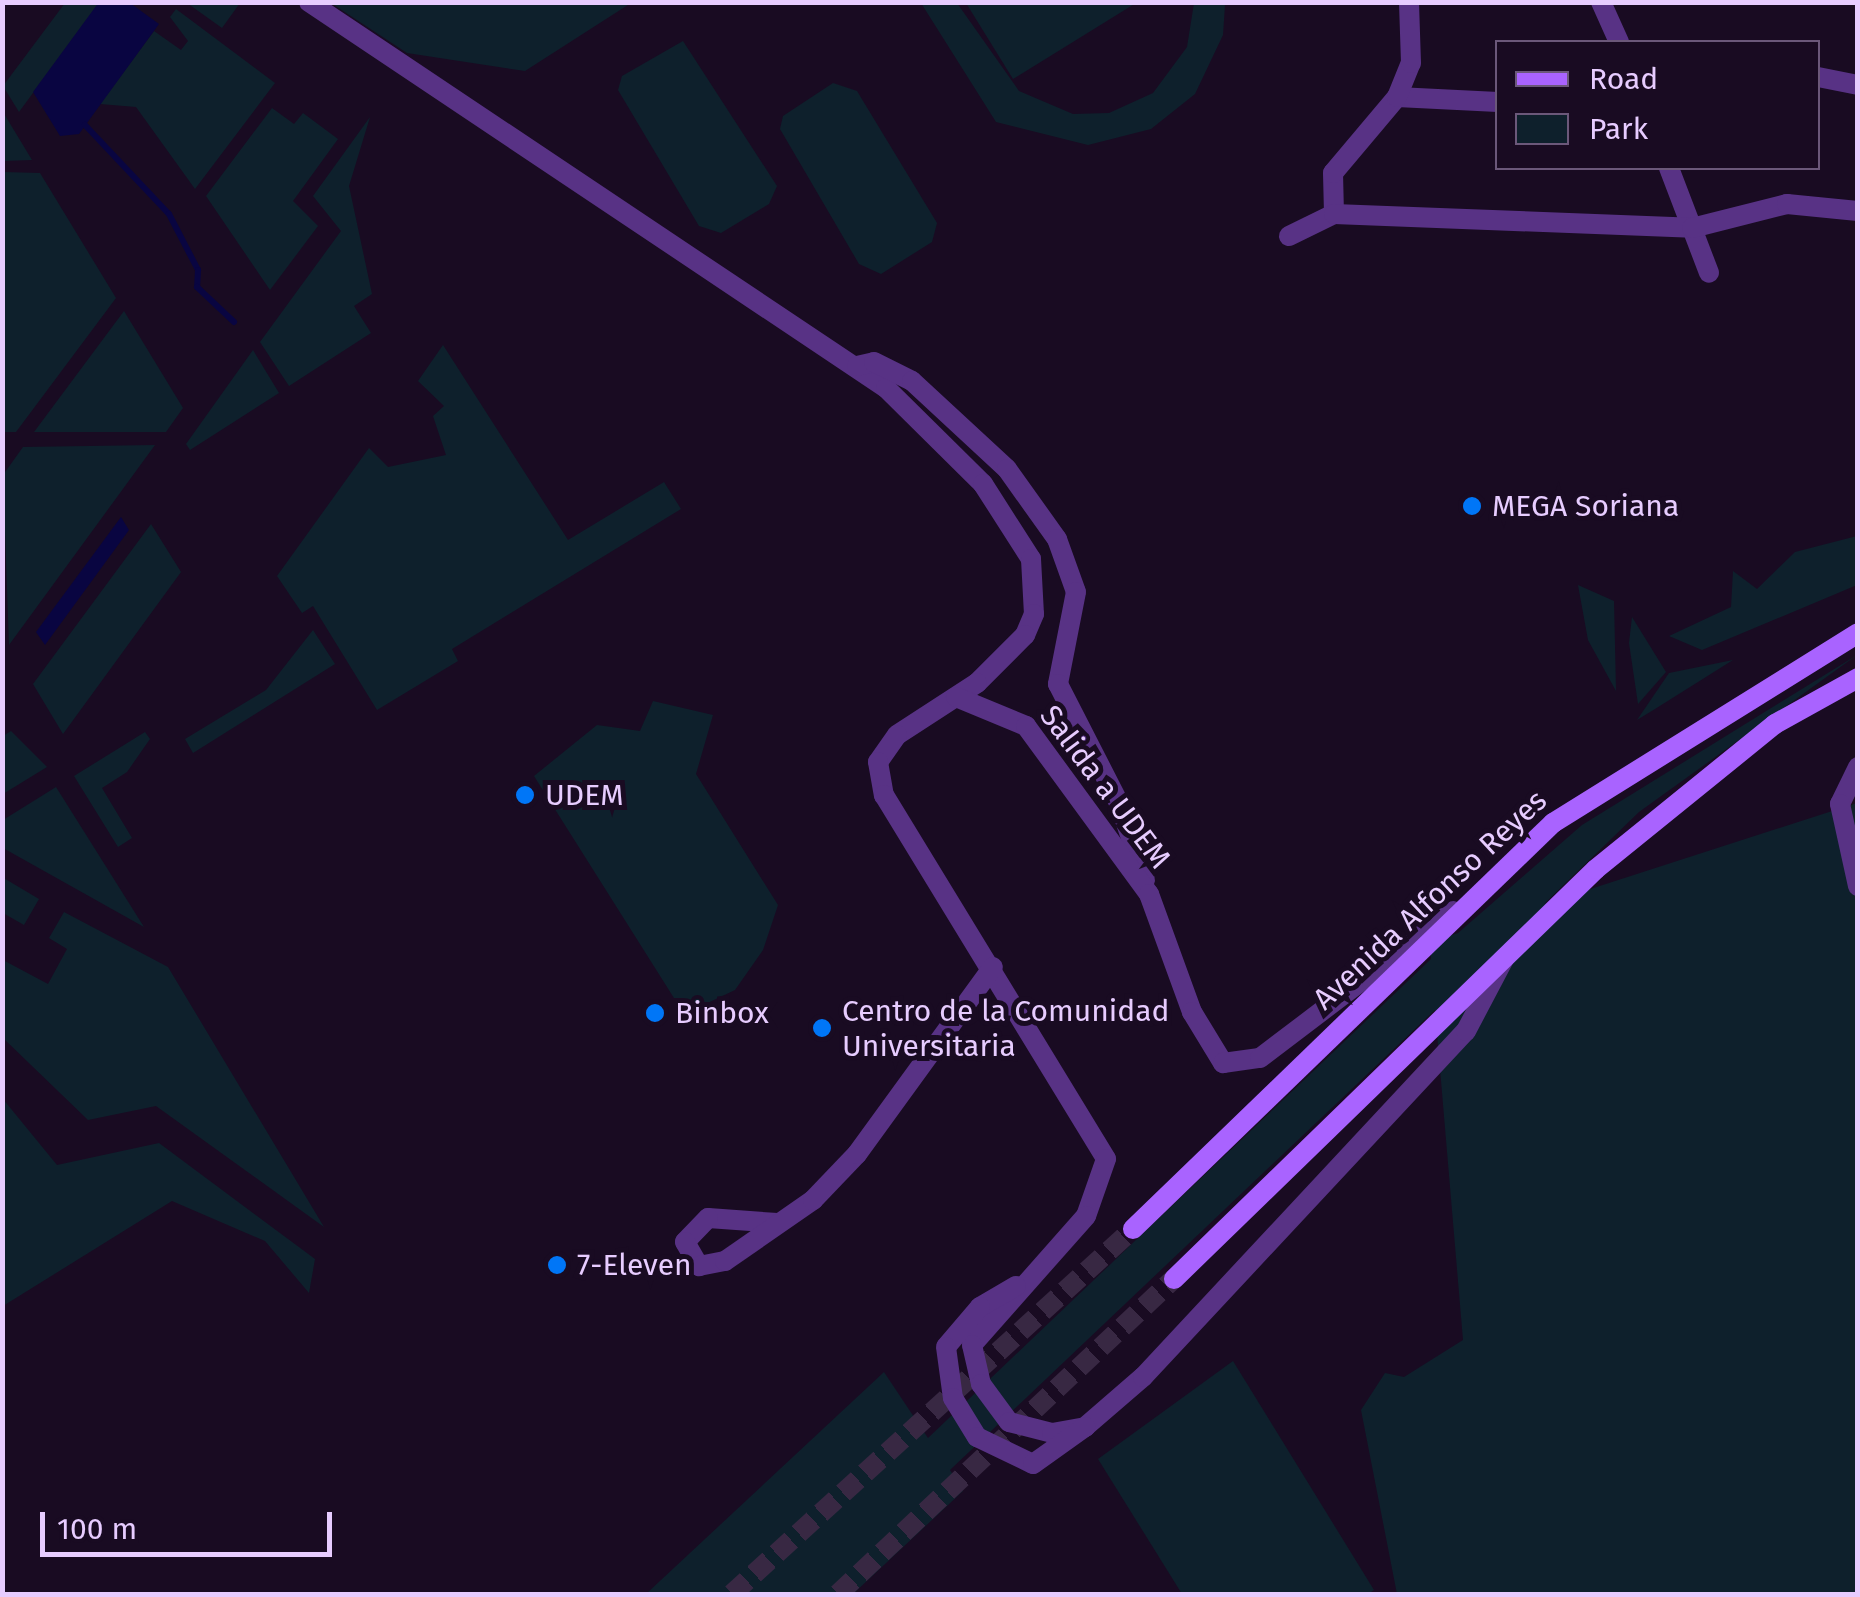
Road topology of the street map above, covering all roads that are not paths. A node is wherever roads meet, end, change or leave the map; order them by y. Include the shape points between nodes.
1 (309, 2) edge
2 (1409, 2) edge
3 (1601, 2) edge
4 (1618, 40) edge
5 (1820, 77) edge
6 (1858, 85) edge
7 (1397, 97) junction
8 (1495, 102) edge
9 (1671, 170) edge
10 (1858, 212) edge
11 (1334, 214) junction
12 (1692, 228) junction
13 (1289, 236) dead end
14 (1709, 273) dead end
15 (857, 366) junction
16 (1858, 632) edge
17 (1858, 678) edge
18 (956, 697) junction
19 (1858, 767) edge
20 (1858, 886) edge
21 (1149, 894) junction
22 (1464, 904) junction
23 (1504, 959) junction
24 (993, 968) junction
25 (777, 1223) dead end
26 (1133, 1229) tunnel mouth
27 (1174, 1279) tunnel mouth
28 (1022, 1284) junction
29 (1085, 1428) junction

1 - 15 street via 586,195
2 - 7 street via 1414,44
3 - 4 street
5 - 6 street
7 - 8 street
7 - 11 street via 1340,160
9 - 12 street
10 - 12 street via 1786,204
11 - 12 street
11 - 13 street
12 - 14 street
15 - 18 street via 983,484 1031,558 1034,614 1025,634
15 - 21 street via 874,362 912,381 1007,469 1056,539 1076,592 1058,684 1120,805
16 - 22 main road, Avenida Alfonso Reyes via 1578,804
17 - 23 main road via 1775,724 1685,794
18 - 21 street, Salida a UDEM via 1026,726
18 - 24 street via 897,735 878,778
19 - 20 street via 1840,804
21 - 22 street, Salida a UDEM via 1211,1052 1230,1066 1260,1058
22 - 26 main road, Avenida Alfonso Reyes
23 - 27 main road
23 - 29 street via 1466,1030 1144,1377
24 - 25 street via 857,1154
24 - 28 street via 1106,1159 1086,1216
28 - 29 street via 976,1337 974,1370 1009,1422 1052,1434
28 - 29 street via 980,1306 946,1347 953,1398 978,1437 1034,1464

